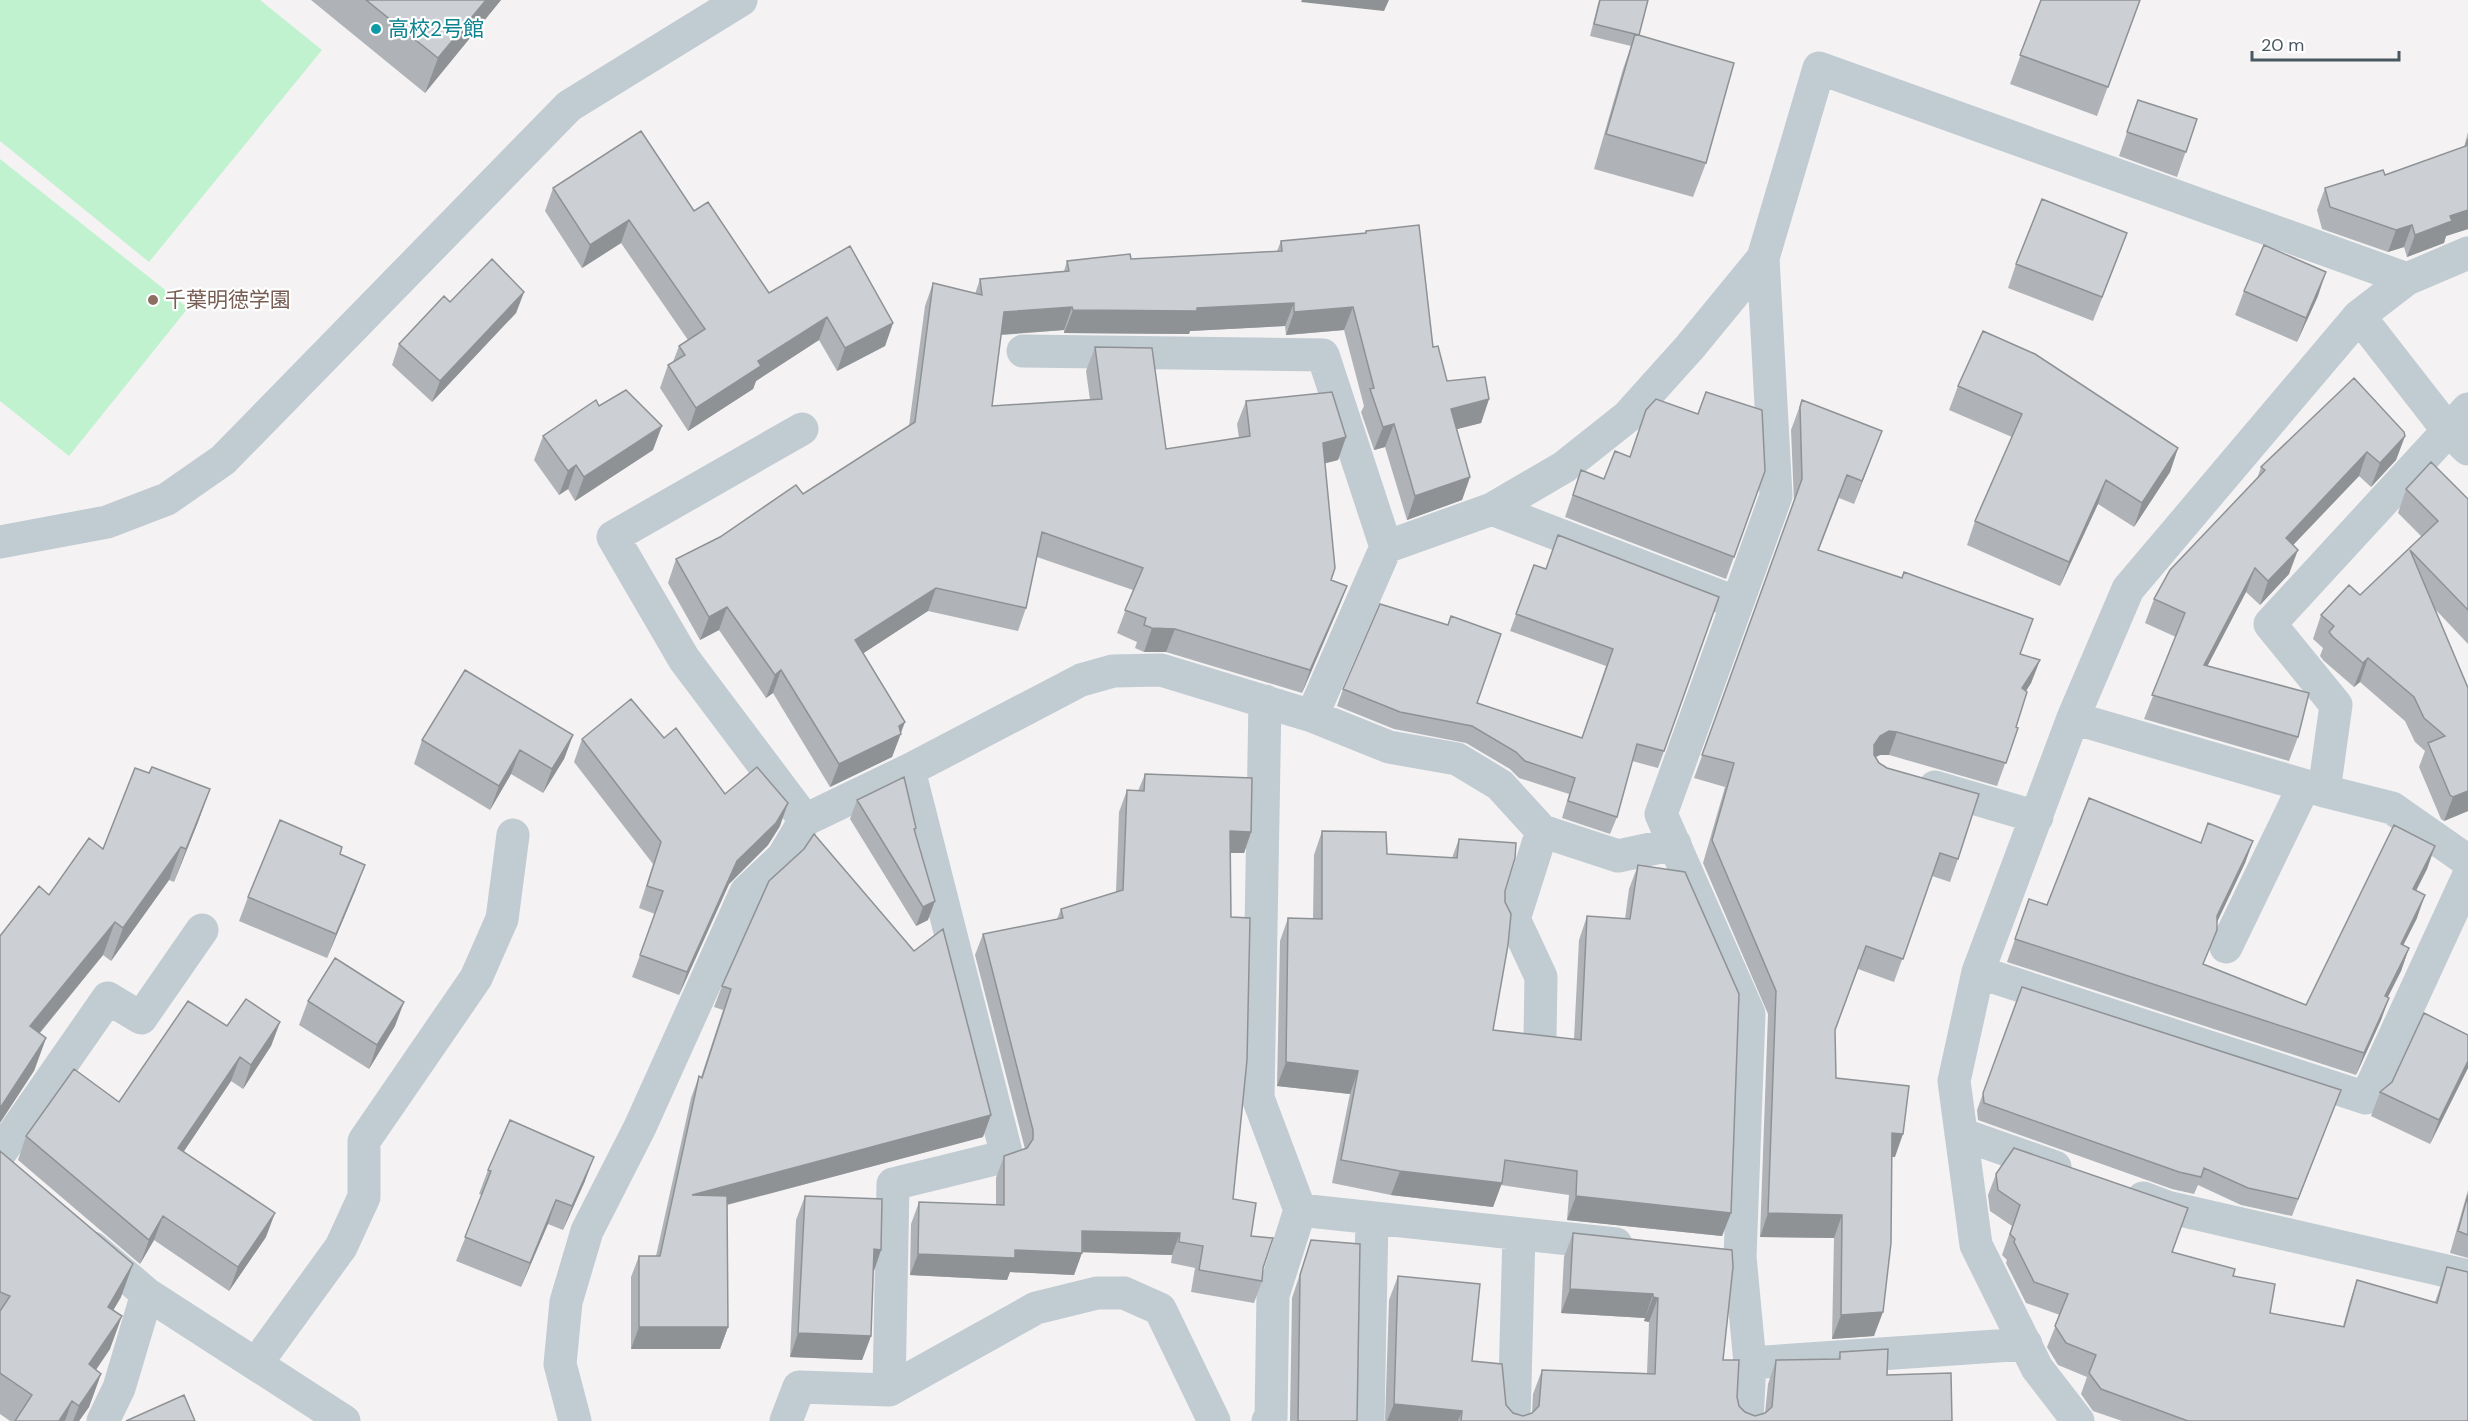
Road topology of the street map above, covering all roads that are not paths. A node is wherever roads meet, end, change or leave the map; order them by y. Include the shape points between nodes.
1 (741, 0) edge
2 (2468, 253) edge
3 (1763, 258) junction
4 (2407, 279) junction
5 (2359, 316) junction
6 (1023, 351) dead end
7 (802, 429) dead end
8 (2461, 429) edge
9 (1492, 509) junction
10 (1, 545) edge
11 (1386, 547) junction
12 (1737, 603) junction
13 (1265, 701) junction
14 (1312, 716) junction
15 (2073, 718) junction
16 (909, 770) junction
17 (1906, 779) edge
18 (2314, 789) junction
19 (2037, 817) junction
20 (805, 820) junction
21 (1542, 831) junction
22 (513, 835) dead end
23 (1675, 844) junction
24 (2468, 861) edge
25 (2468, 877) edge
26 (202, 930) dead end
27 (2226, 947) dead end
28 (1978, 972) junction
29 (1540, 1038) edge
30 (1961, 1134) junction
31 (3, 1167) edge
32 (2080, 1176) edge
33 (2113, 1188) edge
34 (1300, 1210) junction
35 (1372, 1218) junction
36 (69, 1228) edge
37 (1519, 1234) junction
38 (1647, 1247) edge
39 (1705, 1254) edge
40 (1740, 1257) junction
41 (2468, 1276) edge
42 (147, 1294) junction
43 (2026, 1344) junction
44 (1749, 1363) junction
45 (256, 1364) junction
46 (889, 1390) junction
47 (103, 1421) edge
48 (344, 1421) edge
49 (575, 1421) edge
50 (786, 1421) edge
51 (1214, 1421) edge
52 (1268, 1421) edge
53 (1368, 1421) edge
54 (1514, 1421) edge
55 (1747, 1421) edge
56 (2079, 1421) edge

1 - 10 street via 569,106 223,460 167,499 107,522
2 - 4 street
3 - 4 street via 1819,68
3 - 9 street via 1627,417 1564,467
3 - 12 street via 1776,496
4 - 5 street
5 - 8 street
5 - 15 street via 2128,589
6 - 11 street via 1323,355
7 - 20 street via 613,537 684,659
8 - 18 street via 2270,624 2336,705
9 - 11 street
9 - 12 street
11 - 14 street
12 - 23 street via 1661,814
13 - 14 street
13 - 16 street via 1161,670 1113,671 1081,680
13 - 34 street via 1258,1098
14 - 21 street via 1389,747 1457,759 1500,784
15 - 18 street
15 - 19 street
16 - 20 street
16 - 46 street via 1007,1156 893,1185
17 - 19 street
18 - 24 street via 2392,808
18 - 27 street
19 - 28 street
20 - 49 street via 783,857 746,892 645,1117 587,1231 566,1302 560,1364
21 - 23 street via 1618,856
21 - 29 street via 1514,919 1541,977
22 - 45 street via 502,919 476,978 364,1141 364,1197 341,1247
23 - 40 street via 1749,1014
25 - 28 street via 2366,1098
26 - 31 street via 141,1018 108,998
28 - 30 street via 1954,1081
30 - 32 street
30 - 43 street via 1976,1245
33 - 41 street via 2167,1207
34 - 35 street
34 - 52 street via 1273,1295
35 - 37 street
35 - 53 street
36 - 42 street
37 - 38 street
37 - 54 street
39 - 40 street
40 - 44 street
42 - 45 street
42 - 47 street via 119,1388
43 - 44 street
43 - 56 street via 2037,1368
44 - 55 street
45 - 48 street
46 - 50 street via 799,1387
46 - 51 street via 1036,1308 1098,1293 1124,1293 1160,1309

